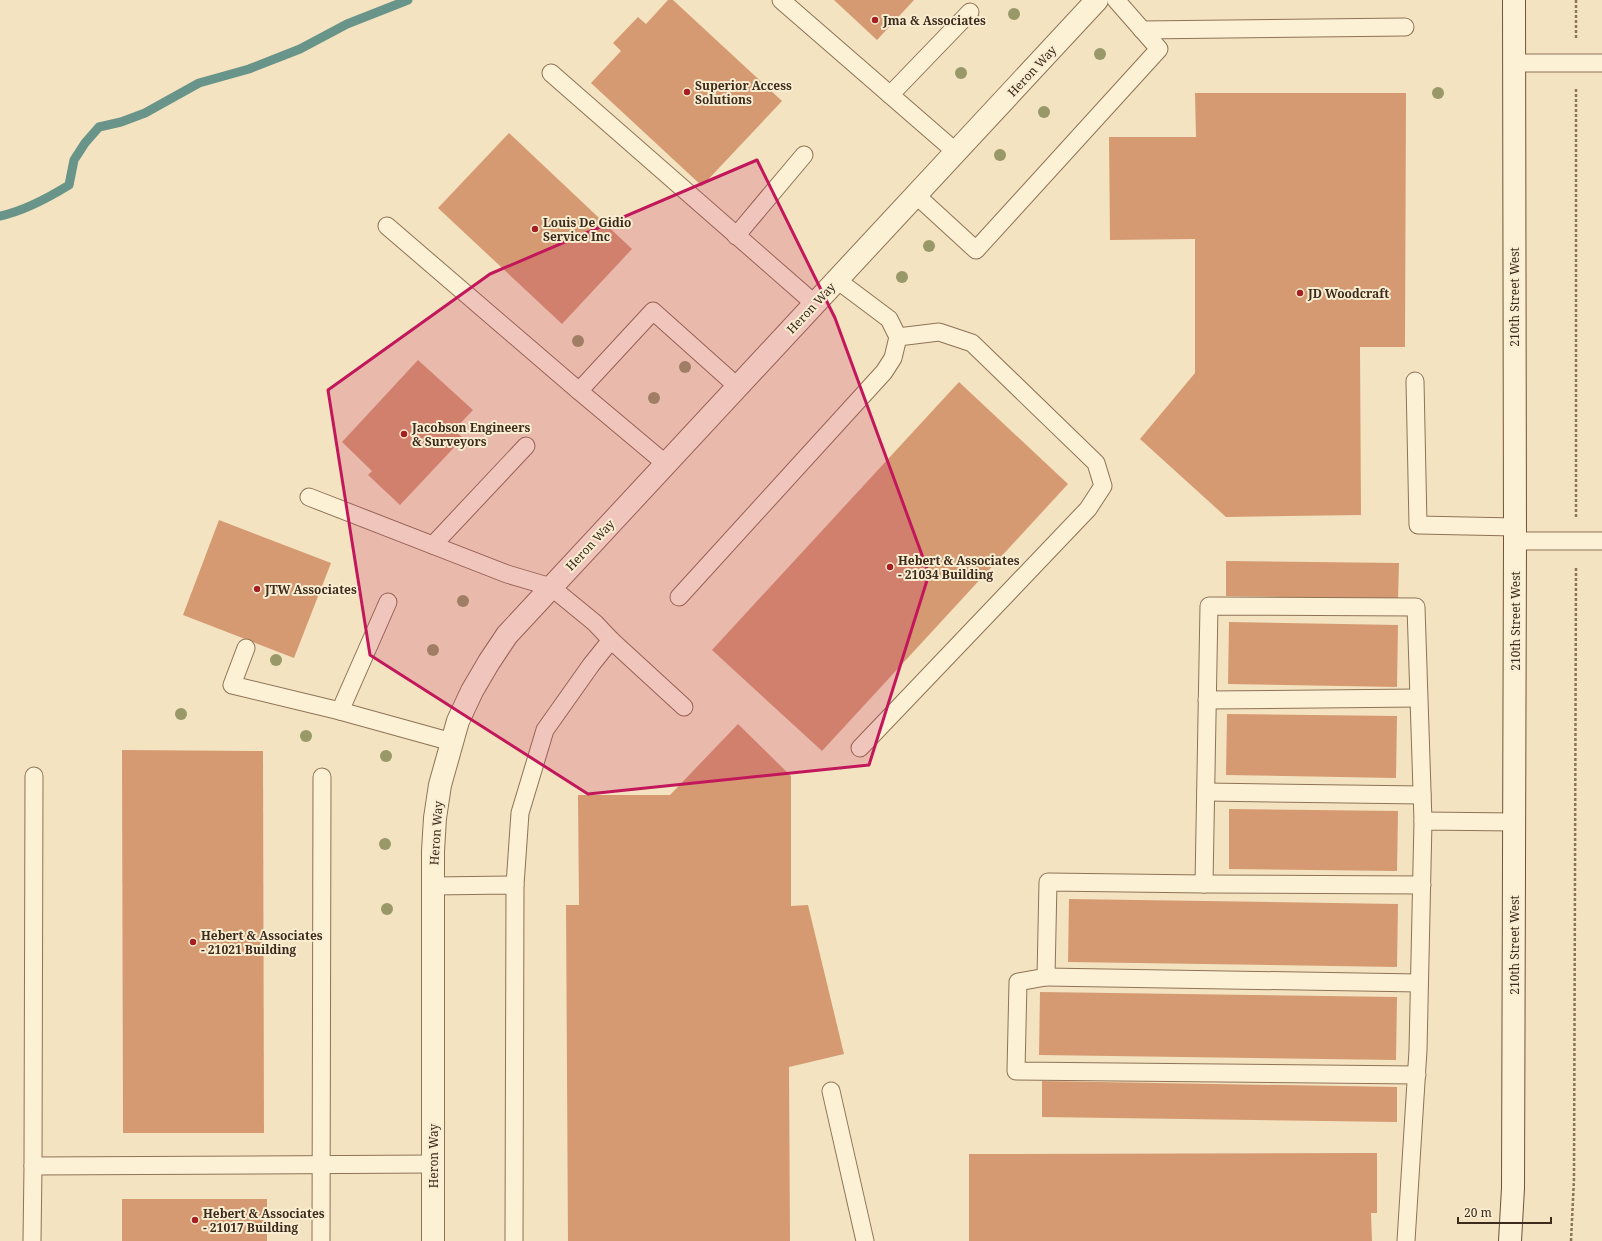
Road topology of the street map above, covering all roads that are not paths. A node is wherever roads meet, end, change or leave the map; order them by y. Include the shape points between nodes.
1 (781, 0) edge
2 (1097, 0) edge
3 (1116, 0) edge
4 (1514, 0) edge
5 (970, 12) dead end
6 (1405, 27) dead end
7 (1142, 30) junction
8 (1514, 63) junction
9 (1602, 63) edge
10 (552, 73) dead end
11 (890, 95) junction
12 (956, 152) junction
13 (804, 155) dead end
14 (916, 195) junction
15 (387, 226) dead end
16 (736, 236) junction
17 (837, 280) junction
18 (815, 304) junction
19 (898, 338) junction
20 (1415, 381) dead end
21 (738, 387) junction
22 (579, 391) junction
23 (526, 446) dead end
24 (666, 464) junction
25 (310, 497) dead end
26 (1515, 534) junction
27 (1602, 541) edge
28 (433, 545) junction
29 (552, 587) junction
30 (680, 597) dead end
31 (388, 602) dead end
32 (611, 640) junction
33 (246, 648) dead end
34 (1418, 698) junction
35 (1207, 700) junction
36 (684, 707) dead end
37 (340, 711) junction
38 (452, 742) junction
39 (860, 748) dead end
40 (34, 776) dead end
41 (322, 777) dead end
42 (1206, 792) junction
43 (1422, 795) junction
44 (1423, 821) junction
45 (1514, 822) junction
46 (1204, 884) junction
47 (515, 885) junction
48 (1422, 885) junction
49 (433, 886) junction
50 (1046, 978) junction
51 (1420, 983) junction
52 (1417, 1075) junction
53 (831, 1091) dead end
54 (321, 1164) junction
55 (433, 1164) junction
56 (33, 1166) junction
57 (32, 1241) edge
58 (321, 1241) edge
59 (433, 1241) edge
60 (514, 1241) edge
61 (865, 1241) edge
62 (1406, 1241) edge
63 (1510, 1241) edge

1 - 11 lane
2 - 12 street, Heron Way
3 - 7 lane
4 - 8 street, 210th Street West
5 - 11 lane
6 - 7 lane
7 - 14 lane via 1159,49 976,250
8 - 9 lane
8 - 26 street, 210th Street West
10 - 16 lane
11 - 12 lane
12 - 14 street, Heron Way
13 - 16 lane
14 - 17 street, Heron Way
15 - 22 lane
16 - 18 lane
17 - 18 street, Heron Way
17 - 19 lane via 889,319
18 - 21 street, Heron Way
19 - 30 lane via 894,358 884,372
19 - 39 lane via 939,332 972,343 1096,463 1103,486 1088,509
20 - 26 lane via 1418,525
21 - 22 lane via 653,311
21 - 24 street, Heron Way
22 - 24 lane
23 - 28 lane
24 - 29 street, Heron Way
25 - 28 lane
26 - 27 lane via 1576,541
26 - 45 street, 210th Street West
28 - 29 lane via 507,574
29 - 32 lane
29 - 38 street, Heron Way via 507,635 489,662 458,721
31 - 37 lane
32 - 36 lane
32 - 47 lane via 545,730 520,813
33 - 37 lane via 232,685
34 - 35 lane
34 - 35 lane via 1416,607 1209,606
34 - 43 lane
35 - 42 lane
37 - 38 lane
38 - 49 street, Heron Way via 440,785 435,818
40 - 56 lane
41 - 54 lane
42 - 43 lane
42 - 46 lane
43 - 44 lane
44 - 45 lane
44 - 48 lane
45 - 63 street, 210th Street West via 1513,1180
46 - 48 lane
46 - 50 lane via 1048,882
47 - 49 lane
47 - 60 lane
48 - 51 lane
49 - 55 street, Heron Way
50 - 51 lane
50 - 52 lane via 1018,982 1016,1072
51 - 52 lane
52 - 62 lane
53 - 61 lane
54 - 55 lane
54 - 56 lane
54 - 58 lane
55 - 59 street, Heron Way
56 - 57 lane

